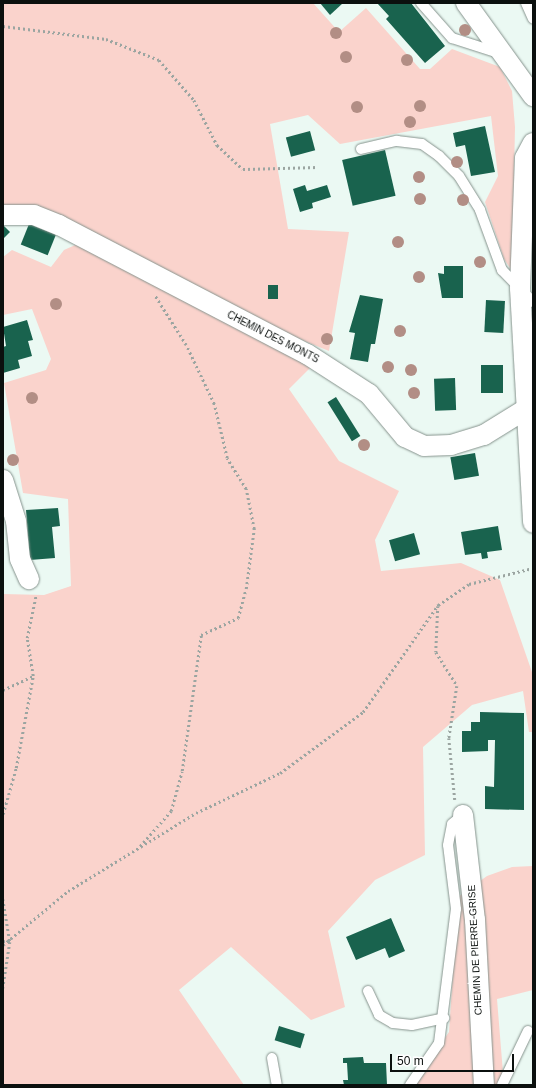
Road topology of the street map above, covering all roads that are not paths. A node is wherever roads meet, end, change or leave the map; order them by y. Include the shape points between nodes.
1 (421, 3) edge
2 (466, 3) edge
3 (526, 3) edge
4 (533, 19) edge
5 (501, 53) junction
6 (533, 96) edge
7 (533, 143) edge
8 (361, 149) dead end
9 (3, 215) edge
10 (526, 295) edge
11 (526, 409) junction
12 (3, 480) edge
13 (7, 508) edge
14 (533, 522) edge
15 (29, 579) road end
16 (464, 815) joint
17 (368, 991) dead end
18 (444, 1018) junction
19 (528, 1031) dead end
20 (272, 1058) dead end
21 (277, 1085) edge
22 (410, 1085) edge
23 (484, 1085) edge
24 (502, 1085) edge

1 - 5 lane via 452,38
2 - 5 street
3 - 4 lane
5 - 6 street
7 - 10 street via 525,158
8 - 10 lane via 397,141 422,144 439,156 459,176 480,210 502,270
9 - 11 street, CHEMIN DES MONTS via 34,215 59,225 307,354 369,394 405,438 424,446 451,445 484,435
10 - 11 street
11 - 14 street
12 - 13 street
13 - 15 street via 20,559
16 - 18 lane via 452,824 448,845 456,909
16 - 23 street, CHEMIN DE PIERRE-GRISE via 475,920
17 - 18 lane via 379,1015 393,1023 412,1025
18 - 22 lane via 439,1043
19 - 24 lane
20 - 21 lane

